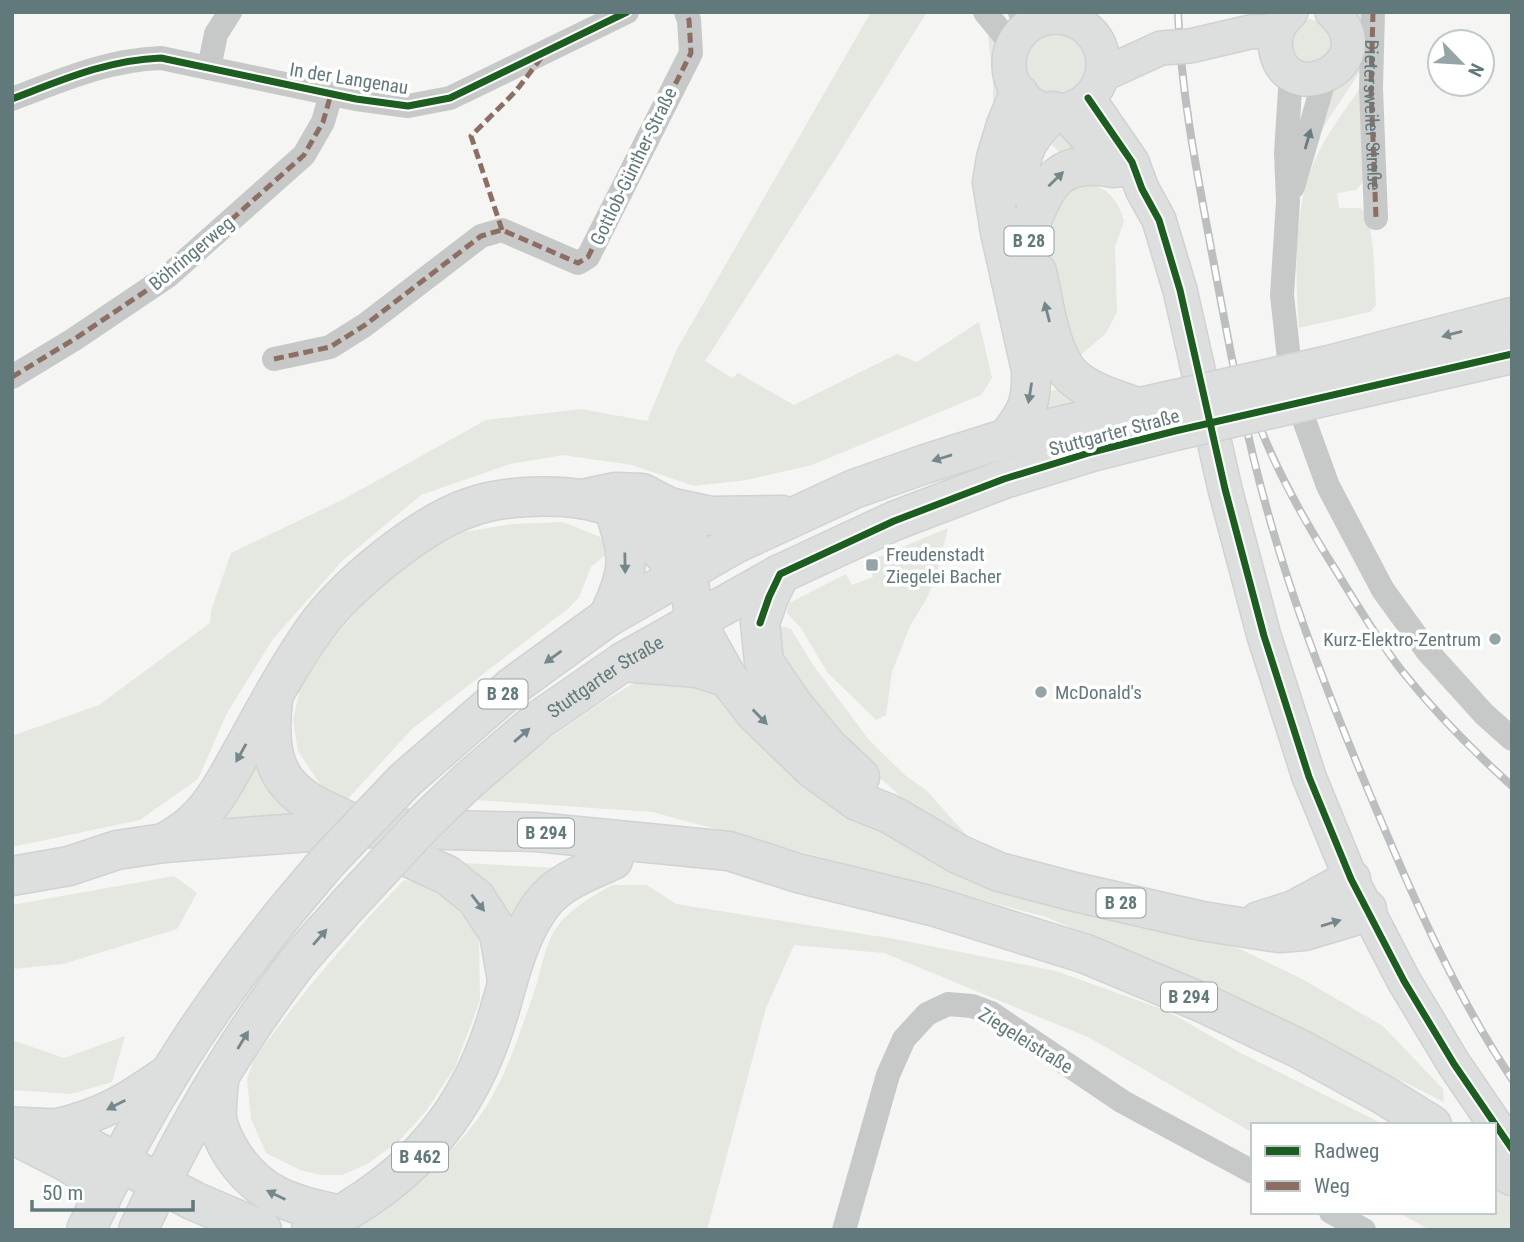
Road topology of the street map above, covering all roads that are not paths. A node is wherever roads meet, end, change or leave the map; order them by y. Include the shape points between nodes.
1 (230, 12) edge
2 (627, 12) edge
3 (686, 12) edge
4 (985, 12) edge
5 (1373, 12) edge
6 (1338, 15) edge
7 (1022, 27) edge
8 (1273, 43) edge
9 (209, 68) junction
10 (1325, 77) junction
11 (1081, 88) junction
12 (331, 93) junction
13 (1019, 94) junction
14 (12, 99) edge
15 (1128, 178) junction
16 (1288, 201) junction
17 (1376, 218) dead end
18 (1027, 233) junction
19 (1512, 317) edge
20 (1512, 354) edge
21 (274, 359) dead end
22 (12, 377) edge
23 (1332, 379) junction
24 (1159, 413) junction
25 (1007, 438) junction
26 (597, 503) junction
27 (669, 507) junction
28 (794, 515) junction
29 (687, 571) junction
30 (780, 574) junction
31 (608, 617) junction
32 (695, 620) junction
33 (623, 662) junction
34 (727, 677) junction
35 (274, 694) junction
36 (1512, 739) edge
37 (890, 814) junction
38 (363, 828) junction
39 (164, 843) junction
40 (401, 854) junction
41 (613, 860) junction
42 (69, 866) junction
43 (798, 873) junction
44 (12, 876) edge
45 (1359, 894) junction
46 (507, 981) junction
47 (170, 1070) junction
48 (219, 1081) junction
49 (1429, 1123) edge
50 (1494, 1123) edge
51 (12, 1124) edge
52 (55, 1126) junction
53 (1496, 1126) edge
54 (12, 1137) edge
55 (1512, 1149) edge
56 (1496, 1165) edge
57 (1251, 1171) edge
58 (112, 1174) junction
59 (1512, 1176) edge
60 (154, 1214) edge
61 (1335, 1214) edge
62 (326, 1222) edge
63 (86, 1230) edge
64 (262, 1230) edge
65 (844, 1230) edge
66 (1364, 1230) edge

1 - 9 street via 216,34
2 - 12 street, In der Langenau via 450,98 408,106
3 - 21 street, Gottlob-Günther-Straße via 691,53 588,257 578,263 502,230 481,236 330,347
4 - 7 street
5 - 17 street, Dietersweiler Straße
6 - 10 street via 1346,30 1347,52 1343,63
7 - 11 street via 1043,19 1065,18 1084,27
7 - 13 street via 1009,71
8 - 10 street via 1302,79
8 - 11 street via 1176,47
8 - 16 street
9 - 12 street, In der Langenau
9 - 14 street, In der Langenau via 161,58 132,59
16 -> 10 street
11 - 13 street via 1040,109
11 - 15 street
11 - 18 main road, B 28 via 1029,137 1019,164 1019,196
12 - 22 street, Böhringerweg via 323,122 304,155 275,181 168,276
13 -> 25 main road, B 28 via 1002,136 992,183 1031,370 1026,414
18 -> 15 main road via 1044,191 1064,171 1093,164
15 - 45 street via 1160,220 1264,636 1309,777
16 - 36 street via 1282,295 1292,387 1328,486 1396,608 1428,652
24 -> 18 main road, B 28 via 1102,395 1071,375 1058,356
19 -> 23 main road, Stuttgarter Straße / B 28
20 - 23 main road, Stuttgarter Straße / B 28
23 - 24 main road, Stuttgarter Straße / B 28, bridge
24 - 25 main road, Stuttgarter Straße / B 28
24 - 30 main road, Stuttgarter Straße / B 28 via 1092,452 894,521
25 -> 28 main road, Stuttgarter Straße / B 28 via 854,489
26 - 27 main road via 615,492 642,494
26 - 29 main road via 636,522 673,564
26 -> 31 main road via 627,563 623,587
26 - 35 main road via 511,499 470,507 419,533 360,579 315,628
27 - 28 main road via 711,516
27 - 29 main road via 688,538
28 - 29 main road, Stuttgarter Straße / B 28
29 - 31 main road, Stuttgarter Straße / B 28
29 - 32 main road
30 - 32 main road, Stuttgarter Straße / B 28
30 - 37 main road, B 28 via 760,623 764,662 794,706
31 -> 47 main road, Stuttgarter Straße / B 28, bridge via 513,686 405,780 285,912 236,973
32 - 33 main road, Stuttgarter Straße / B 28
32 - 34 main road, B 28
33 - 34 main road via 697,668
48 -> 33 main road, Stuttgarter Straße / B 28, bridge via 294,967 424,823 539,720
34 -> 37 main road, B 28 via 755,713 813,769 857,801
35 - 38 main road via 270,731 275,758 292,790 317,808
35 -> 39 main road via 213,802 193,824
37 - 45 main road, B 28 via 999,872 1189,918 1279,933 1304,931 1351,917
38 - 39 main road, B 294
38 - 43 main road, B 294 via 536,832 662,843 729,851
39 - 42 main road, B 294 via 117,850
40 - 41 main road, B 294
40 - 42 main road, B 294 via 287,856 118,868
40 -> 46 main road, B 462 via 447,875 476,898 499,934
41 - 43 main road, B 294
41 - 46 main road via 574,877 543,902 525,932
42 - 44 main road, B 294
43 - 49 main road, B 294 via 932,906 1086,954 1300,1049
45 - 50 street via 1404,981
46 - 62 main road, B 462 via 475,1076 448,1121 420,1156 380,1191
47 -> 52 street via 121,1104
47 - 58 main road, B 28
48 - 60 main road, B 28
62 -> 48 main road via 245,1175 217,1120
51 - 52 street
52 - 58 street
53 - 55 street
54 - 58 street via 65,1164
56 - 59 main road
57 - 65 street, Ziegeleistraße via 1123,1102 991,1013 948,1004 927,1014 904,1039 888,1074
58 - 60 main road
58 - 63 main road, B 28
60 - 64 main road
61 - 66 street

